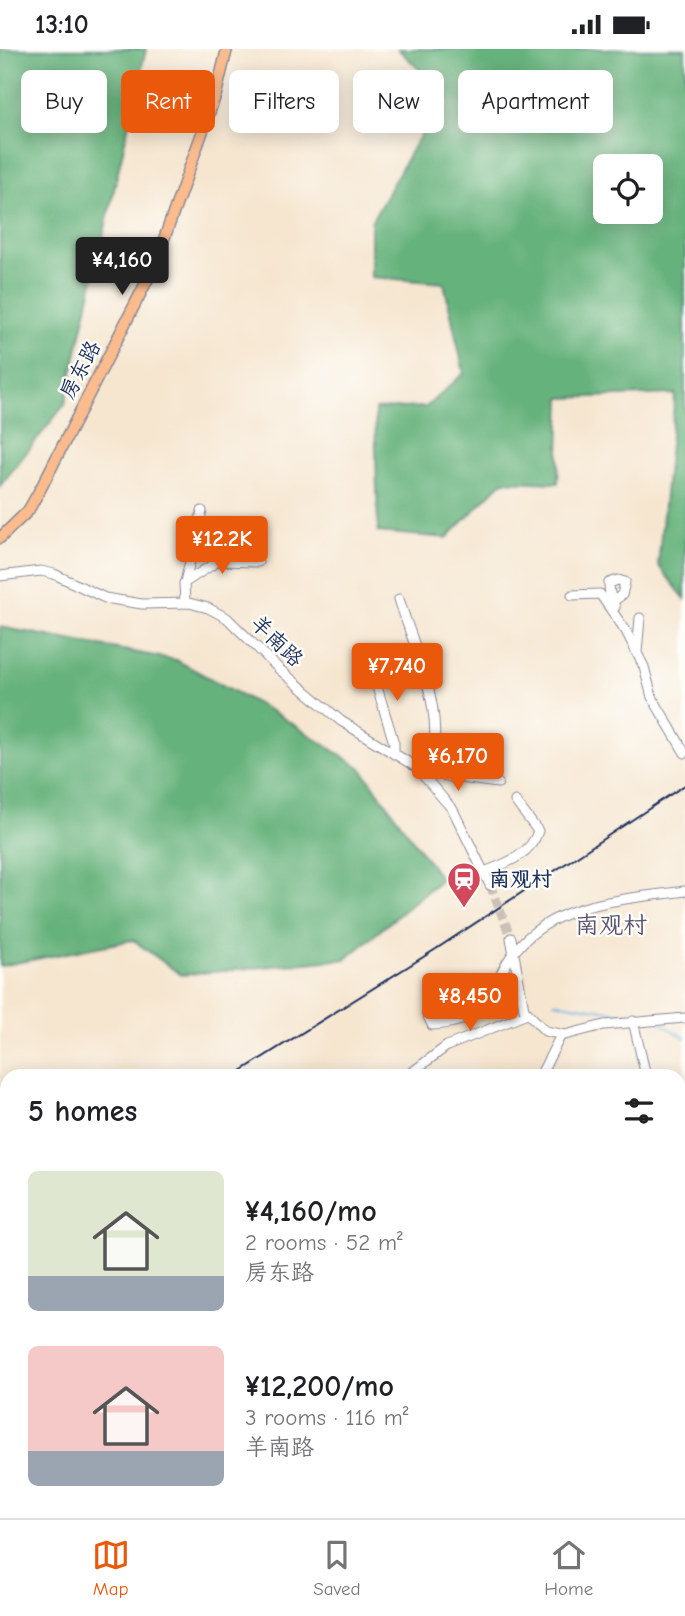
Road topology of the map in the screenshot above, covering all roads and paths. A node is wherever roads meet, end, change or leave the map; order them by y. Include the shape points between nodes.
1 (227, 49) edge
2 (202, 511) dead end
3 (0, 538) edge
4 (258, 562) dead end
5 (0, 576) edge
6 (184, 583) junction
7 (572, 596) dead end
8 (399, 599) dead end
9 (612, 602) dead end
10 (185, 603) junction
11 (640, 618) dead end
12 (621, 624) junction
13 (368, 657) dead end
14 (639, 660) junction
15 (685, 753) edge
16 (394, 754) junction
17 (432, 765) junction
18 (427, 778) junction
19 (498, 783) dead end
20 (515, 801) dead end
21 (484, 872) junction
22 (490, 885) tunnel mouth
23 (685, 891) edge
24 (511, 938) tunnel mouth
25 (516, 952) junction
26 (429, 988) dead end
27 (527, 1014) junction
28 (685, 1018) edge
29 (633, 1021) junction
30 (561, 1035) junction
31 (416, 1069) edge
32 (544, 1069) edge
33 (644, 1069) edge

1 - 3 main road, 房东路 via 216,94 149,277 28,511
2 - 6 street
4 - 6 street via 218,561
5 - 10 street, 羊南路 via 41,571 124,602
6 - 10 street
7 - 12 street via 600,594
8 - 17 street via 432,698 437,727
9 - 12 street via 623,617
10 - 16 street, 羊南路 via 227,618 301,689 366,739
11 - 14 street
12 - 14 street
13 - 16 street
14 - 15 street via 652,697
16 - 18 street, 羊南路
17 - 18 street
17 - 19 street via 445,776
18 - 21 street, 羊南路 via 453,810
20 - 21 street via 538,831 536,837 513,862
21 - 22 street, 羊南路
23 - 25 street via 586,905 550,923
24 - 25 street
25 - 26 street via 502,969 487,1004 469,1018 432,1025 427,1014 440,1004
25 - 27 street
27 - 30 street via 545,1031
27 - 31 street via 447,1046
28 - 29 street
29 - 30 street
29 - 33 street
30 - 32 street

